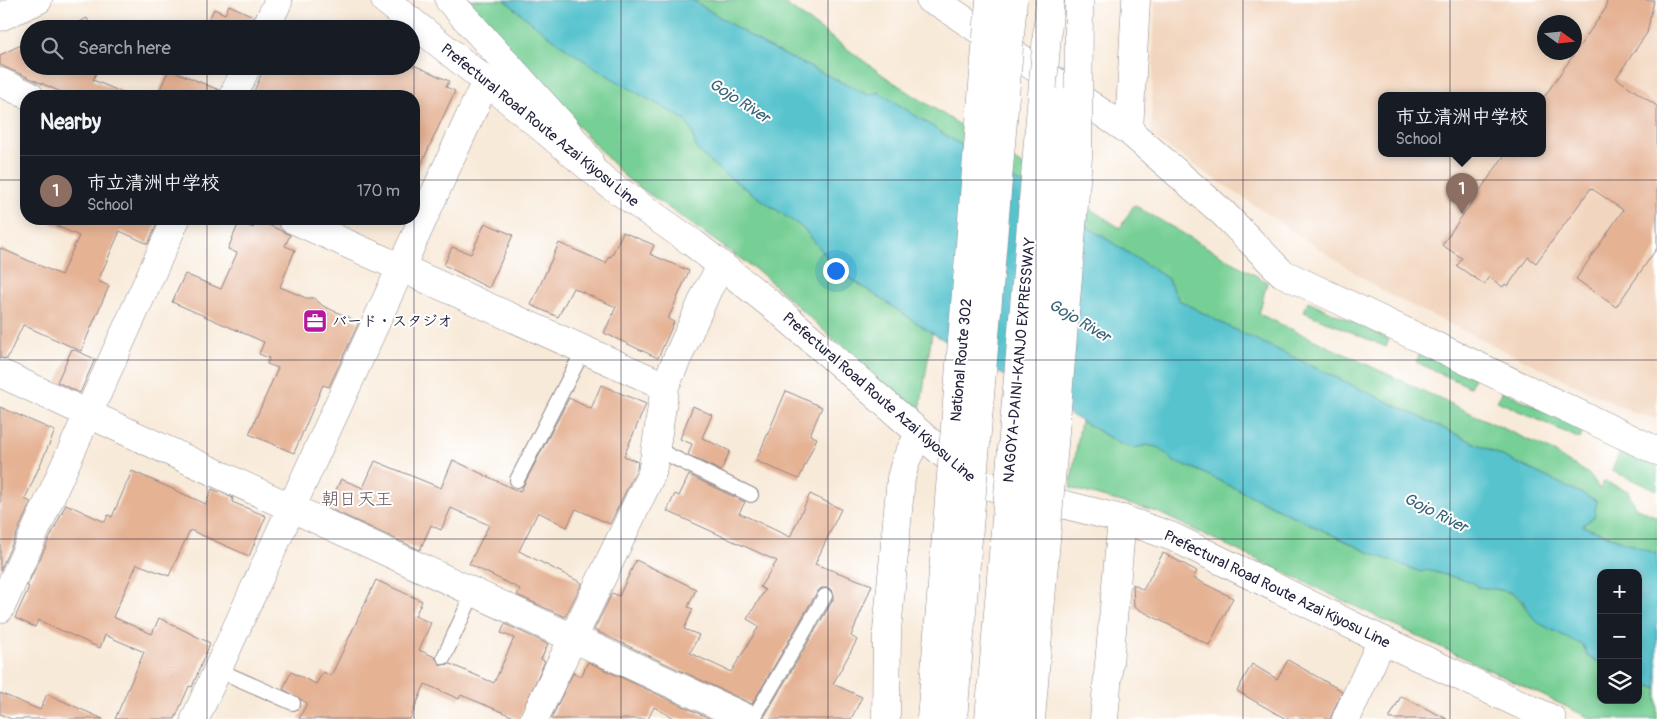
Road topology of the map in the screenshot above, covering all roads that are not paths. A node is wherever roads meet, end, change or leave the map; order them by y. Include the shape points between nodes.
1 (38, 0) edge
2 (385, 0) edge
3 (449, 0) edge
4 (990, 0) edge
5 (1013, 0) edge
6 (1050, 0) edge
7 (1079, 0) edge
8 (1136, 0) edge
9 (936, 1) edge
10 (278, 2) dead end
11 (0, 18) edge
12 (269, 20) edge
13 (410, 20) edge
14 (420, 28) edge
15 (1067, 35) dead end
16 (243, 75) edge
17 (486, 81) junction
18 (0, 82) edge
19 (236, 90) edge
20 (20, 91) edge
21 (1129, 131) junction
22 (609, 184) junction
23 (173, 225) edge
24 (305, 225) edge
25 (722, 266) junction
26 (401, 268) junction
27 (584, 349) junction
28 (0, 374) edge
29 (665, 386) junction
30 (88, 414) junction
31 (919, 434) junction
32 (656, 449) junction
33 (1657, 451) edge
34 (517, 480) dead end
35 (751, 495) dead end
36 (292, 507) junction
37 (1122, 520) junction
38 (474, 591) junction
39 (825, 596) dead end
40 (0, 609) edge
41 (573, 637) junction
42 (1382, 640) junction
43 (444, 657) dead end
44 (218, 670) junction
45 (293, 703) dead end
46 (195, 719) edge
47 (534, 719) edge
48 (748, 719) edge
49 (753, 719) edge
50 (886, 719) edge
51 (931, 719) edge
52 (953, 719) edge
53 (989, 719) edge
54 (1011, 719) edge
55 (1031, 719) edge
56 (1104, 719) edge
57 (1346, 719) edge
58 (1552, 719) edge

1 - 11 main road
2 - 13 main road, Prefectural Road Route Azai Kiyosu Line
3 - 22 main road via 563,126
4 - 51 main road, National Route 302, bridge
5 - 52 main road, bridge
6 - 53 main road, NAGOYA-DAINI-KANJO EXPRESSWAY, bridge
7 - 55 main road, bridge via 1078,157
8 - 21 main road
9 - 21 main road
10 - 12 main road
14 - 17 main road, Prefectural Road Route Azai Kiyosu Line
15 - 54 main road, bridge
16 - 19 main road
17 - 22 main road, Prefectural Road Route Azai Kiyosu Line
17 - 26 main road
18 - 20 main road
21 - 33 main road via 1223,213 1282,272
22 - 25 main road, Prefectural Road Route Azai Kiyosu Line
23 - 30 main road
24 - 26 main road
25 - 29 main road via 708,289
25 - 31 main road, Prefectural Road Route Azai Kiyosu Line via 778,310
26 - 27 main road
26 - 36 main road
27 - 29 main road
27 - 34 lane
28 - 30 main road
29 - 32 main road
30 - 36 main road
30 - 40 main road
31 - 37 main road, Prefectural Road Route Azai Kiyosu Line via 977,483
31 - 50 main road via 901,478 887,631
32 - 35 lane
32 - 41 main road via 652,472
36 - 38 main road
36 - 44 main road
37 - 42 main road, Prefectural Road Route Azai Kiyosu Line via 1173,537
37 - 56 main road
38 - 41 main road
38 - 43 lane
39 - 49 lane
41 - 47 main road
41 - 48 main road
42 - 57 main road
42 - 58 main road, Prefectural Road Route Azai Kiyosu Line
44 - 45 lane
44 - 46 main road

